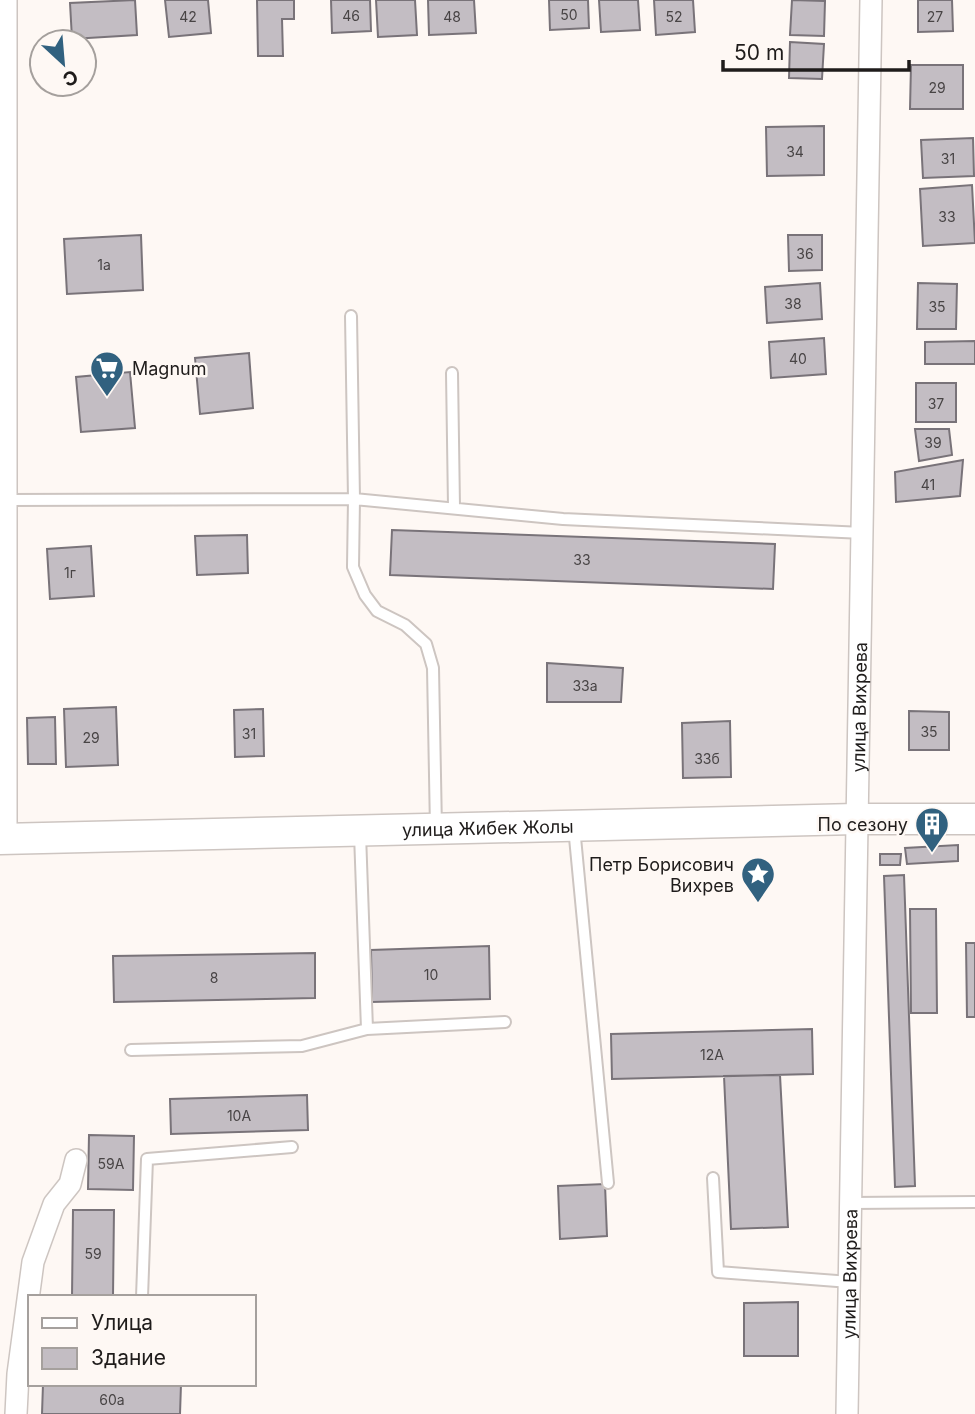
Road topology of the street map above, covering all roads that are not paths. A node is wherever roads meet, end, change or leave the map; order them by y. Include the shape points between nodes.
1 (6, 0) edge
2 (871, 0) edge
3 (351, 316) dead end
4 (452, 373) dead end
5 (354, 499) junction
6 (5, 500) junction
7 (454, 507) junction
8 (863, 533) junction
9 (856, 819) junction
10 (975, 819) edge
11 (574, 827) junction
12 (436, 830) junction
13 (359, 831) junction
14 (3, 839) edge
15 (505, 1022) dead end
16 (367, 1029) junction
17 (131, 1050) dead end
18 (292, 1147) dead end
19 (76, 1160) dead end
20 (713, 1178) dead end
21 (608, 1183) dead end
22 (975, 1202) edge
23 (851, 1203) junction
24 (850, 1282) junction
25 (30, 1295) edge
26 (142, 1295) edge
27 (28, 1324) edge
28 (24, 1374) edge
29 (16, 1414) edge
30 (847, 1414) edge

1 - 6 street
2 - 8 street, улица Вихрева
3 - 5 lane
4 - 7 lane
5 - 6 lane
5 - 7 lane
5 - 12 lane via 353,567 365,595 377,611 405,625 426,644 433,668
6 - 14 street
7 - 8 lane via 562,519
8 - 9 street, улица Вихрева
9 - 10 main road, улица Жибек Жолы
9 - 11 main road, улица Жибек Жолы
9 - 23 street, улица Вихрева
11 - 12 main road, улица Жибек Жолы
11 - 21 lane
12 - 13 main road, улица Жибек Жолы
13 - 14 main road, улица Жибек Жолы
13 - 16 lane
15 - 16 lane
16 - 17 lane via 302,1045
18 - 26 lane via 147,1159
19 - 25 street via 71,1184 54,1204 33,1262
20 - 24 lane via 718,1272
22 - 23 lane
23 - 24 street, улица Вихрева
24 - 30 street, улица Вихрева
27 - 28 street
28 - 29 street

